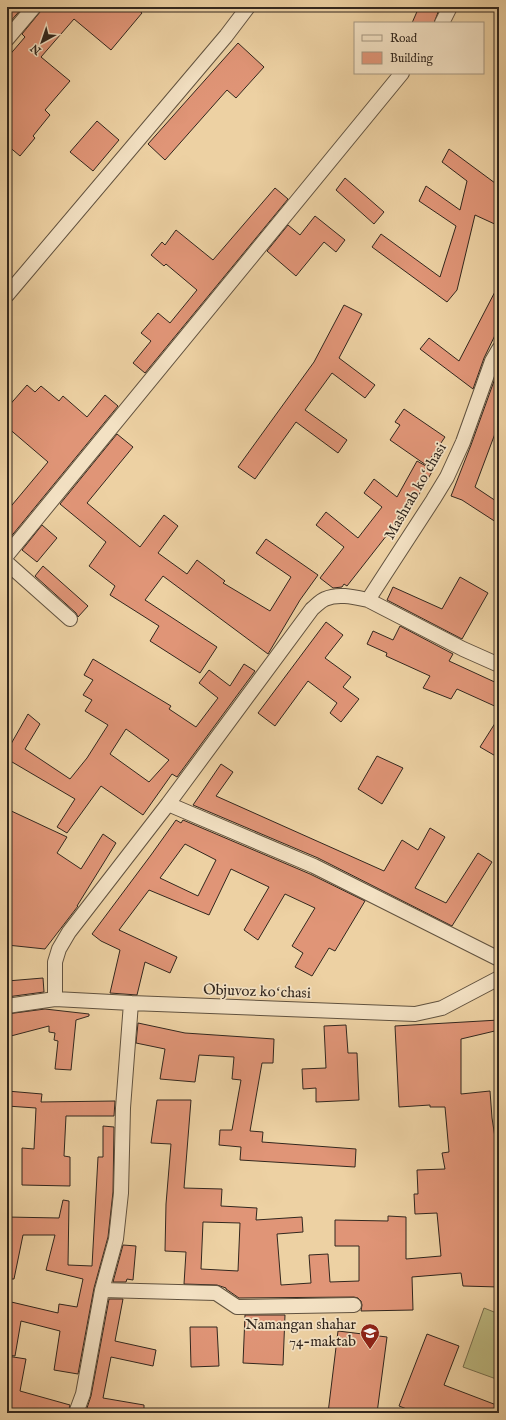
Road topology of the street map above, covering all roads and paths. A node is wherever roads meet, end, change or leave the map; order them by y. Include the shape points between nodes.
1 (34, 7) edge
2 (248, 7) edge
3 (450, 7) edge
4 (442, 22) edge
5 (7, 39) edge
6 (401, 74) edge
7 (7, 294) edge
8 (499, 349) edge
9 (7, 555) edge
10 (7, 563) edge
11 (368, 600) junction
12 (70, 619) dead end
13 (499, 665) edge
14 (168, 804) junction
15 (499, 959) edge
16 (499, 978) edge
17 (55, 999) junction
18 (131, 1003) junction
19 (7, 1006) edge
20 (102, 1290) junction
21 (354, 1305) dead end
22 (76, 1413) edge

1 - 5 street
2 - 7 street
3 - 4 street
6 - 9 street
8 - 11 street, Mashrab koʻchasi via 447,477
10 - 12 street
11 - 13 street
11 - 14 street via 339,596 324,599 312,609
14 - 15 street via 314,866
14 - 17 street via 69,932 59,949 55,962
16 - 18 street, Objuvoz koʻchasi via 442,1008 415,1014
17 - 18 street, Objuvoz koʻchasi
17 - 19 street, Objuvoz koʻchasi
18 - 20 street via 123,1108 121,1193 116,1239
20 - 21 street via 216,1293 237,1307
20 - 22 street via 83,1394

